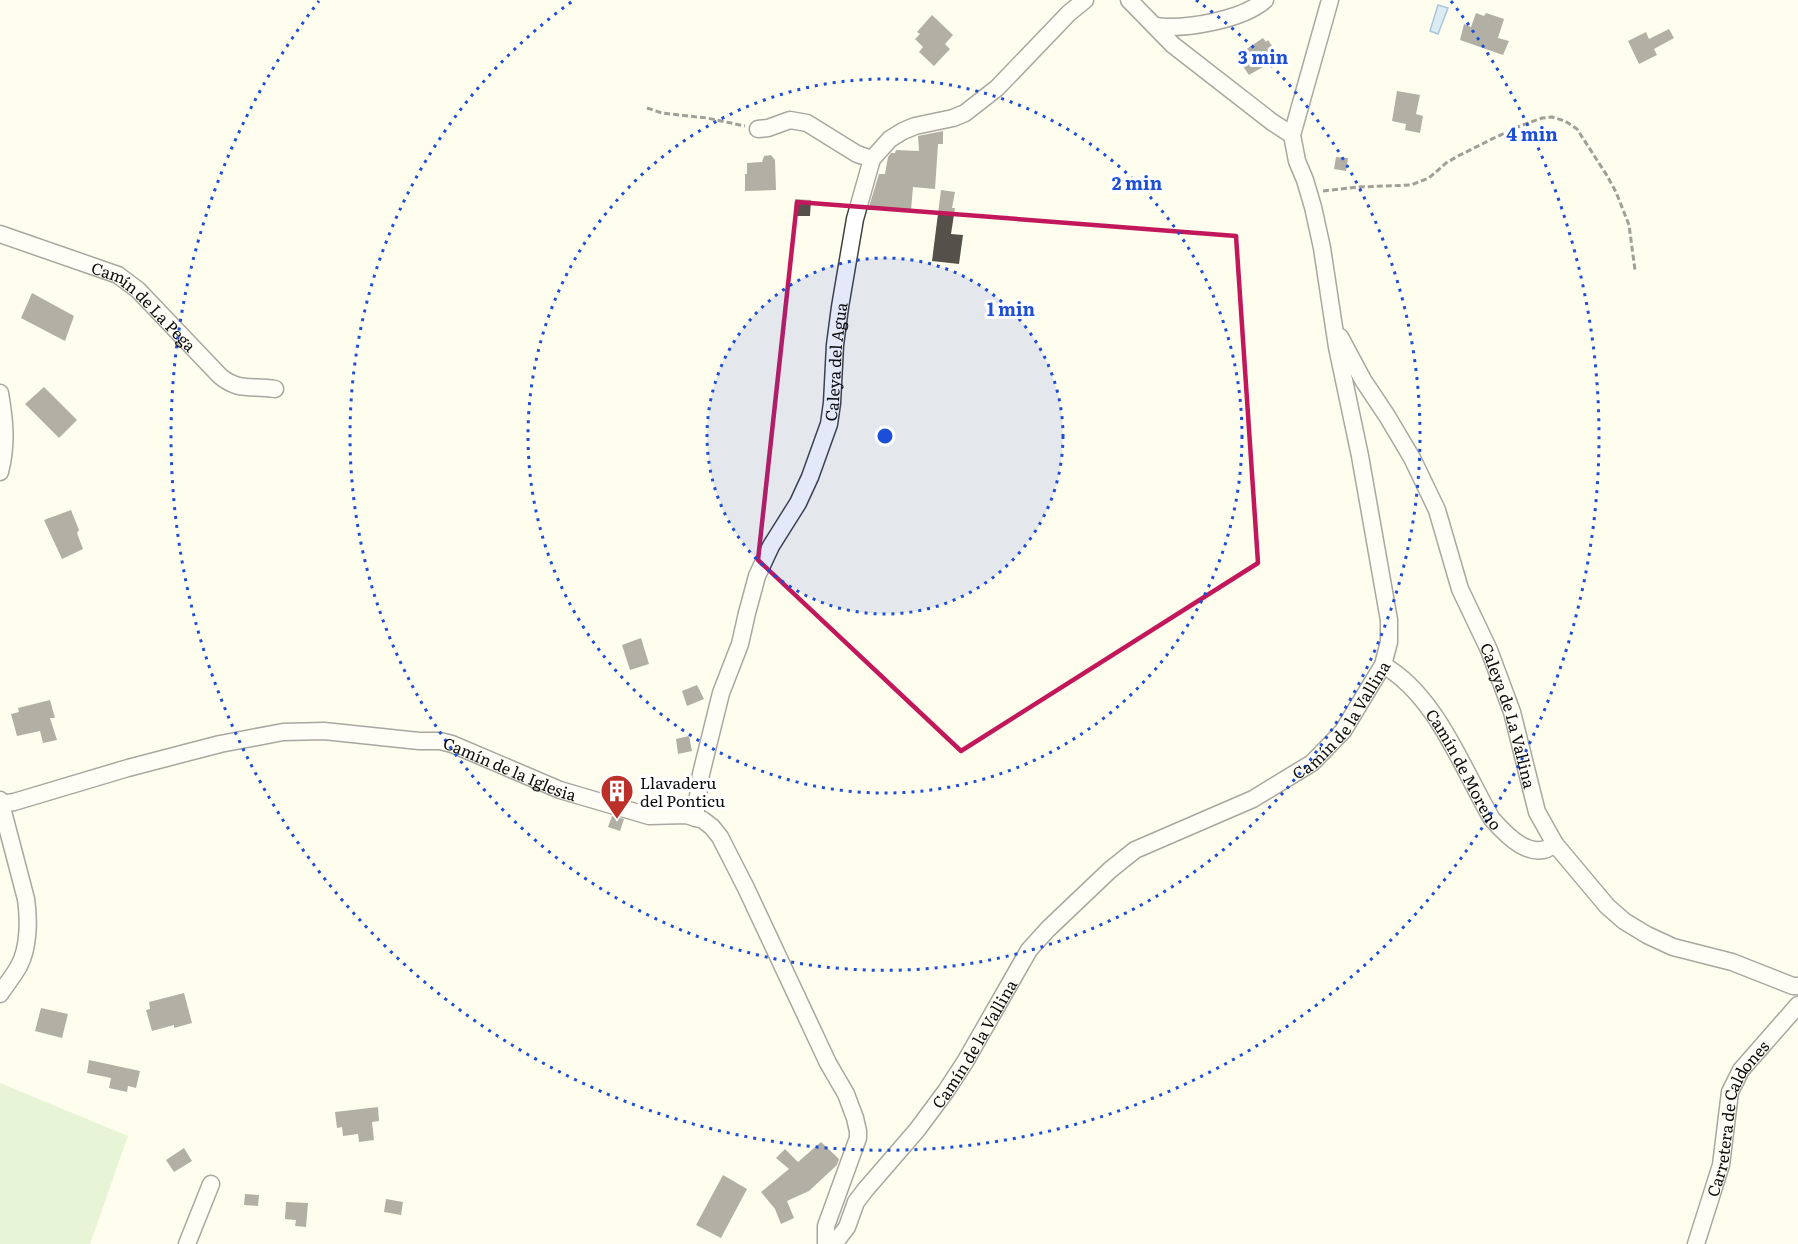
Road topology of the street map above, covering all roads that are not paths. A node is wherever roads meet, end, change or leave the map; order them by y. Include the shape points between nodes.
1 (1129, 0) edge
2 (1265, 0) edge
3 (1330, 0) edge
4 (1079, 2) edge
5 (1155, 26) junction
6 (758, 129) road end
7 (1292, 135) junction
8 (872, 159) junction
9 (0, 234) edge
10 (1334, 327) junction
11 (275, 389) dead end
12 (0, 393) edge
13 (0, 472) edge
14 (1383, 665) junction
15 (0, 803) edge
16 (694, 818) junction
17 (1555, 844) junction
18 (1798, 986) edge
19 (0, 994) edge
20 (1798, 1005) edge
21 (211, 1184) dead end
22 (187, 1244) edge
23 (826, 1244) edge
24 (834, 1244) edge
25 (1696, 1244) edge

1 - 5 street
2 - 5 street via 1248,12 1227,18 1172,28
3 - 7 street, Camín de la Vallina
4 - 8 street, Caleya del Agua via 985,98 954,118 903,131
5 - 7 street via 1173,45
6 - 8 street via 790,120 807,123
7 - 10 street, Camín de la Vallina via 1322,248
8 - 16 street, Caleya del Agua via 855,219 840,307 829,424 798,503 757,576 740,644 718,704
9 - 11 street, Camín de La Pega via 118,275 138,290 229,384
10 - 14 street, Camín de la Vallina via 1389,620
10 - 17 street, Caleya de La Vallina via 1412,458 1437,510 1460,589 1512,712 1537,812
12 - 13 street via 5,450
14 - 17 street, Camín de Moreno via 1406,682 1434,716 1503,832 1531,849 1541,851
14 - 24 street, Camín de la Vallina via 1343,731 1312,763 1253,799 1135,850 1048,929 1029,950 946,1091 856,1202 847,1227
15 - 16 street, Camín de la Iglesia via 220,744 283,732 324,731 452,744 560,790 649,816
15 - 19 street via 26,899 28,930 20,964
16 - 23 street, Camín de la Iglesia via 703,820 720,837 855,1118 858,1138 826,1226
17 - 18 street, Caleya de La Vallina via 1607,906 1647,935 1673,947
20 - 25 street, Carretera de Caldones via 1742,1070 1730,1092 1721,1165
21 - 22 street

